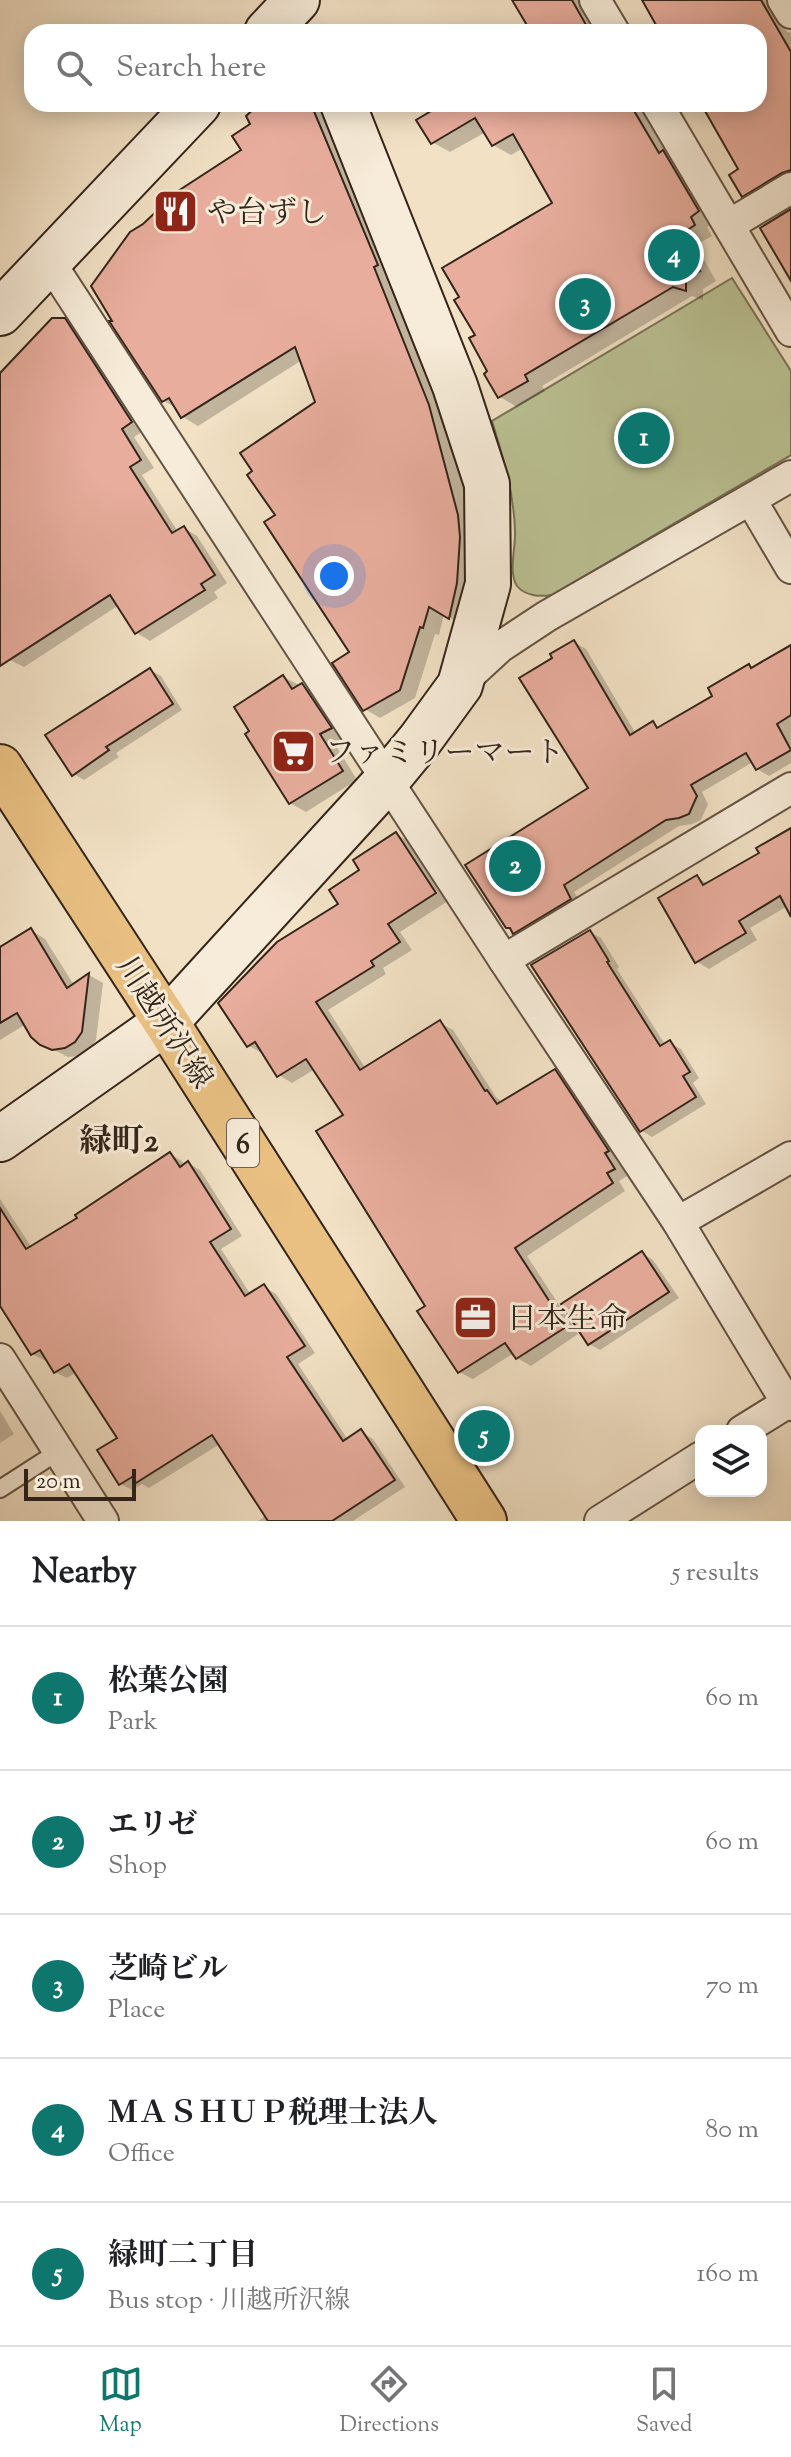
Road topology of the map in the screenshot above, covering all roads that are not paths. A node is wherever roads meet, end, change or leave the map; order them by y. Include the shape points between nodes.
1 (300, 0) edge
2 (595, 0) edge
3 (783, 0) edge
4 (791, 13) edge
5 (275, 24) edge
6 (311, 24) edge
7 (609, 24) edge
8 (190, 112) edge
9 (346, 112) edge
10 (662, 112) edge
11 (791, 188) edge
12 (729, 225) junction
13 (49, 261) junction
14 (0, 313) edge
15 (791, 331) edge
16 (791, 476) edge
17 (751, 500) junction
18 (791, 568) edge
19 (460, 685) junction
20 (0, 767) edge
21 (387, 780) junction
22 (791, 788) edge
23 (504, 960) junction
24 (166, 1022) junction
25 (0, 1139) edge
26 (791, 1157) edge
27 (678, 1222) junction
28 (0, 1359) edge
29 (789, 1404) edge
30 (752, 1425) edge
31 (59, 1451) junction
32 (695, 1461) edge
33 (0, 1489) edge
34 (103, 1521) edge
35 (484, 1521) edge
36 (600, 1521) edge

1 - 5 street
1 - 6 street
2 - 7 street
3 - 4 street
8 - 13 street
9 - 19 street via 455,386 487,484 488,584
10 - 12 street
11 - 12 street
12 - 15 street
13 - 14 street
13 - 21 street
16 - 17 street
17 - 18 street
17 - 19 street via 547,616 500,647
19 - 21 street
20 - 24 main road, 川越所沢線 / 6
21 - 23 street
21 - 24 street
22 - 23 street
23 - 27 street
24 - 25 street
24 - 35 main road, 川越所沢線 / 6
26 - 27 street
27 - 29 street
28 - 31 street
29 - 30 street
31 - 33 lane
31 - 34 street
32 - 36 street

